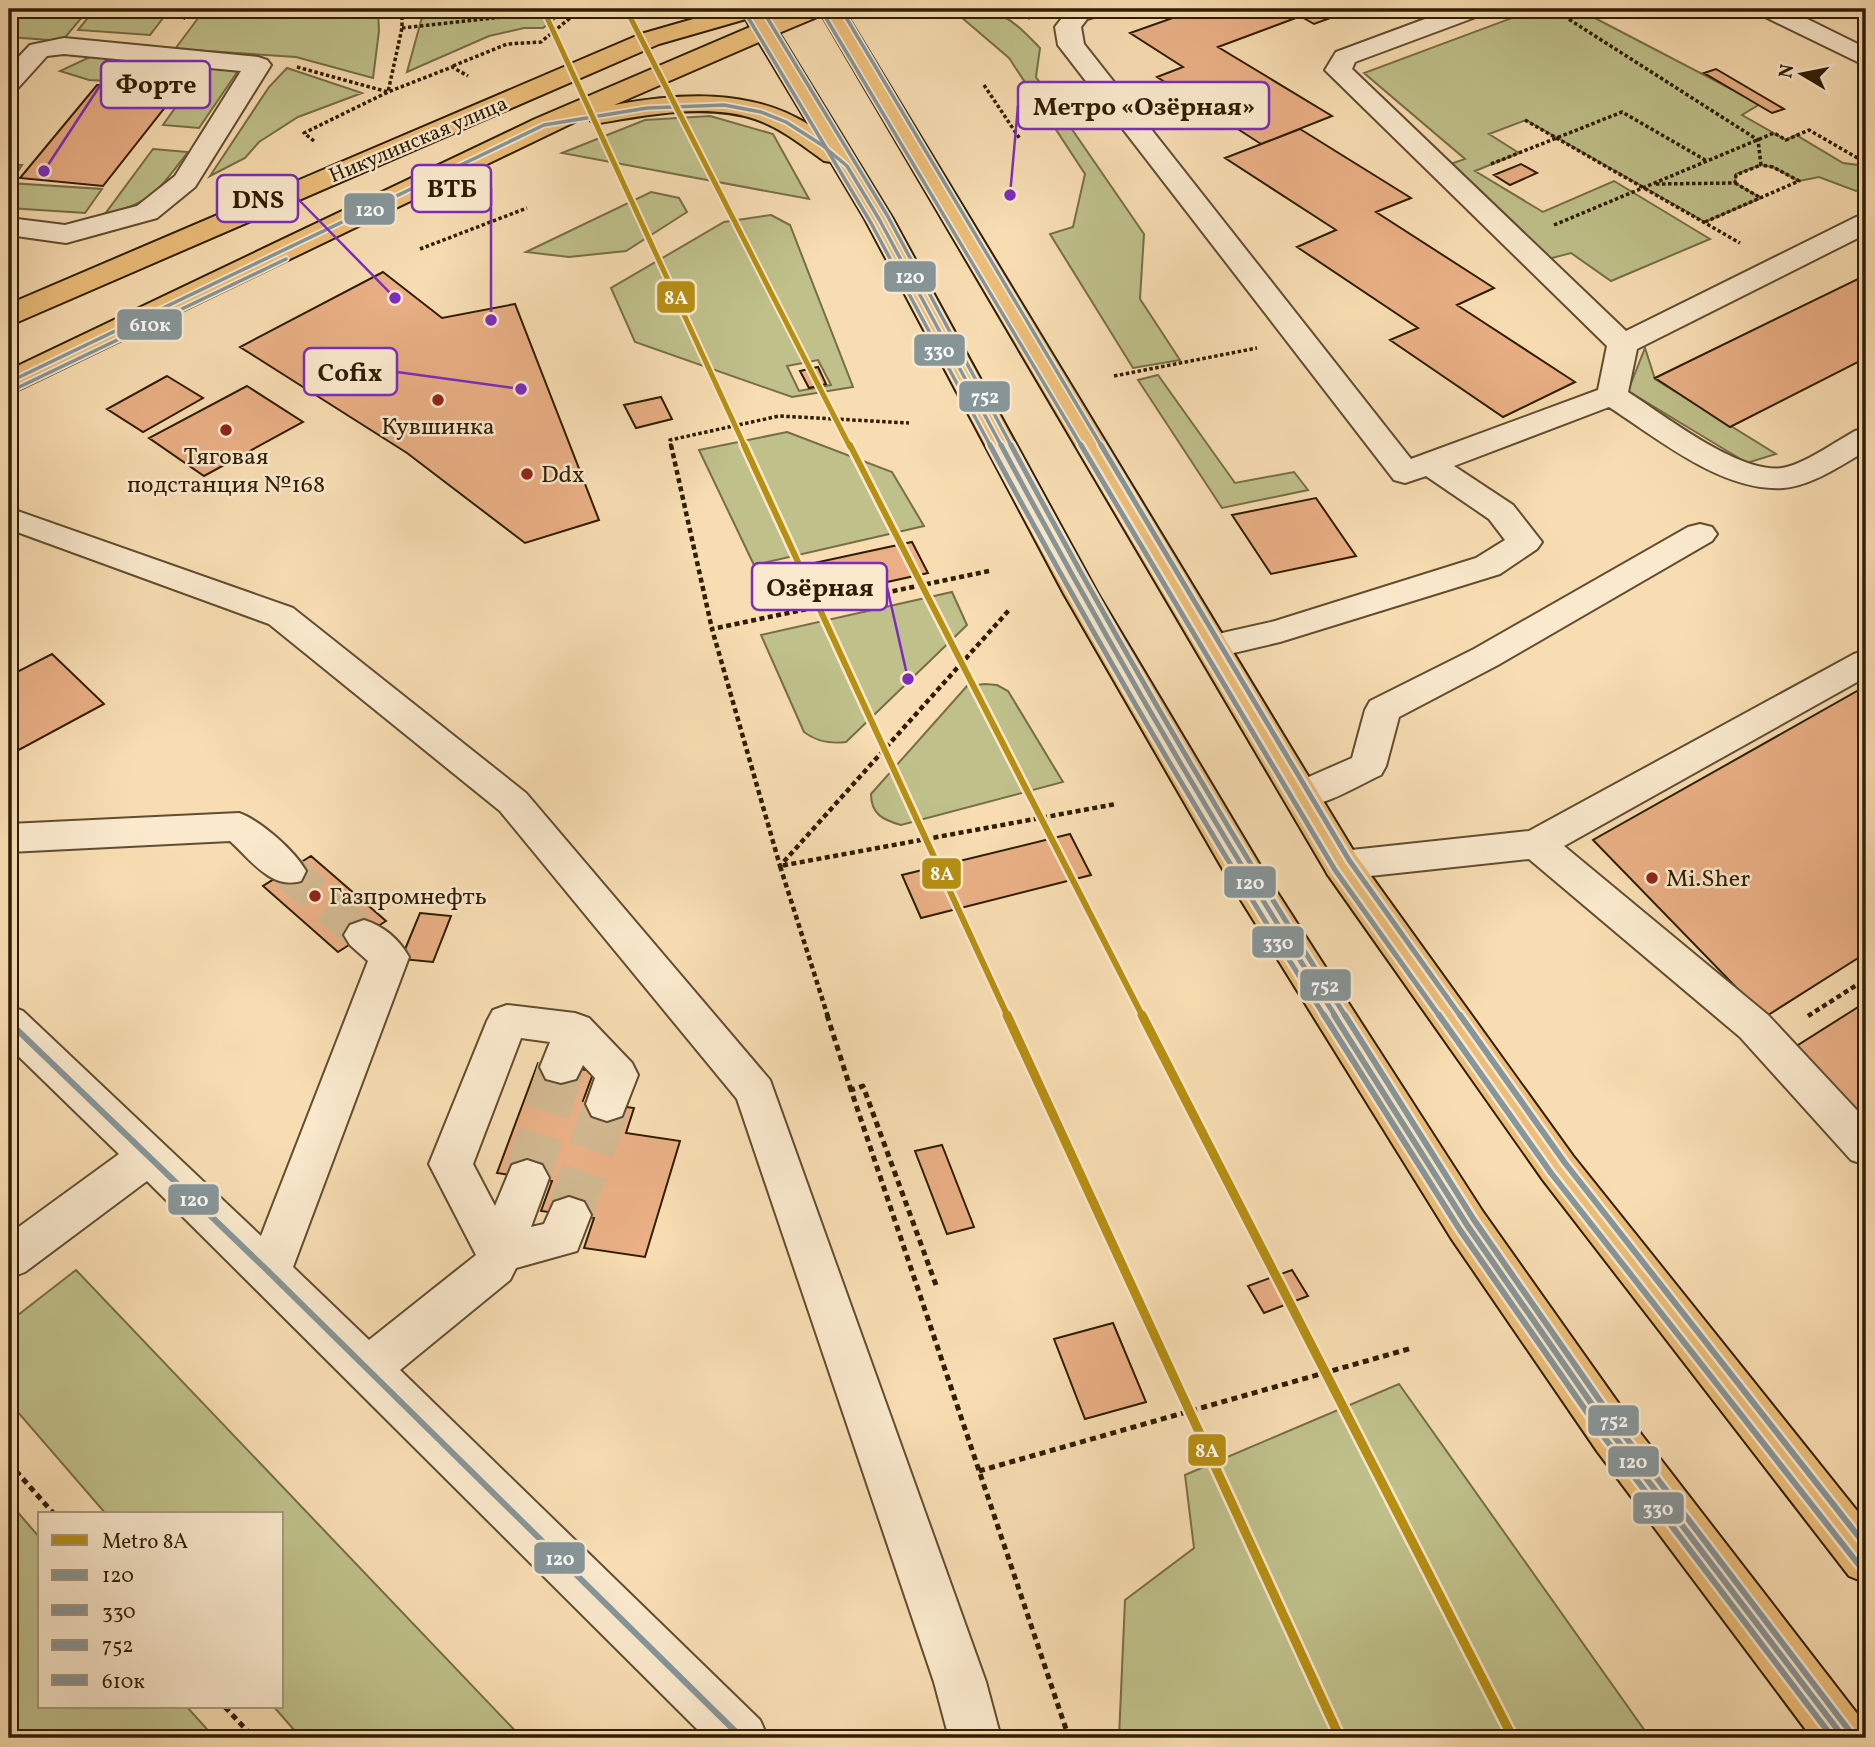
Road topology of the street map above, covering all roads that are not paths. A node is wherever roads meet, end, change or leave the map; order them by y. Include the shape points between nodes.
1 (814, 9) edge
2 (831, 9) edge
3 (1095, 9) edge
4 (1475, 9) edge
5 (1768, 9) edge
6 (756, 14) edge
7 (9, 46) edge
8 (39, 50) junction
9 (1866, 58) edge
10 (9, 82) edge
11 (544, 125) junction
12 (844, 162) junction
13 (1866, 223) edge
14 (9, 228) edge
15 (9, 315) edge
16 (1623, 344) junction
17 (9, 383) edge
18 (1612, 395) junction
19 (1866, 438) edge
20 (1430, 464) junction
21 (9, 518) edge
22 (1700, 534) dead end
23 (1212, 646) junction
24 (1866, 662) edge
25 (1301, 795) junction
26 (9, 838) edge
27 (1537, 844) junction
28 (1342, 865) junction
29 (287, 871) tunnel mouth
30 (364, 935) tunnel mouth
31 (9, 1022) edge
32 (607, 1104) tunnel mouth
33 (1866, 1148) edge
34 (149, 1156) junction
35 (527, 1178) tunnel mouth
36 (569, 1215) tunnel mouth
37 (498, 1254) junction
38 (9, 1259) edge
39 (269, 1272) junction
40 (367, 1369) junction
41 (1866, 1560) edge
42 (742, 1738) edge
43 (975, 1738) edge
44 (1844, 1738) edge

1 - 6 main road, Никулинская улица
2 - 23 main road
3 - 20 street via 1077,15 1068,27 1071,45 1405,473
4 - 16 street via 1345,57 1338,70
5 - 9 street
6 - 11 main road, Никулинская улица
6 - 12 main road
6 - 15 main road, Никулинская улица via 650,39
7 - 8 street
8 - 10 street
8 - 14 street via 64,46 258,65 186,181 146,212 66,234
11 - 12 main road via 636,109 693,105 751,108 785,121
11 - 17 main road, Никулинская улица
12 - 44 main road via 1093,615 1250,882 1452,1201 1614,1436
13 - 16 street
16 - 18 street
18 - 19 street via 1721,464 1758,478 1786,478
18 - 20 street
20 - 23 street via 1501,512 1525,542 1488,566 1280,631
21 - 43 street via 281,616 513,802 755,1092 960,1682
22 - 25 street via 1486,657 1382,710 1368,766
23 - 25 main road
24 - 27 street
25 - 28 main road
26 - 29 street via 239,827
27 - 28 street
27 - 33 street via 1754,1026
28 - 41 main road via 1558,1168
30 - 39 street via 389,957
31 - 34 street
32 - 37 street via 617,1075 508,1021 451,1164
34 - 38 street
34 - 39 street
35 - 37 street
36 - 37 street via 561,1238
37 - 40 street via 494,1267
39 - 40 street
40 - 42 street

